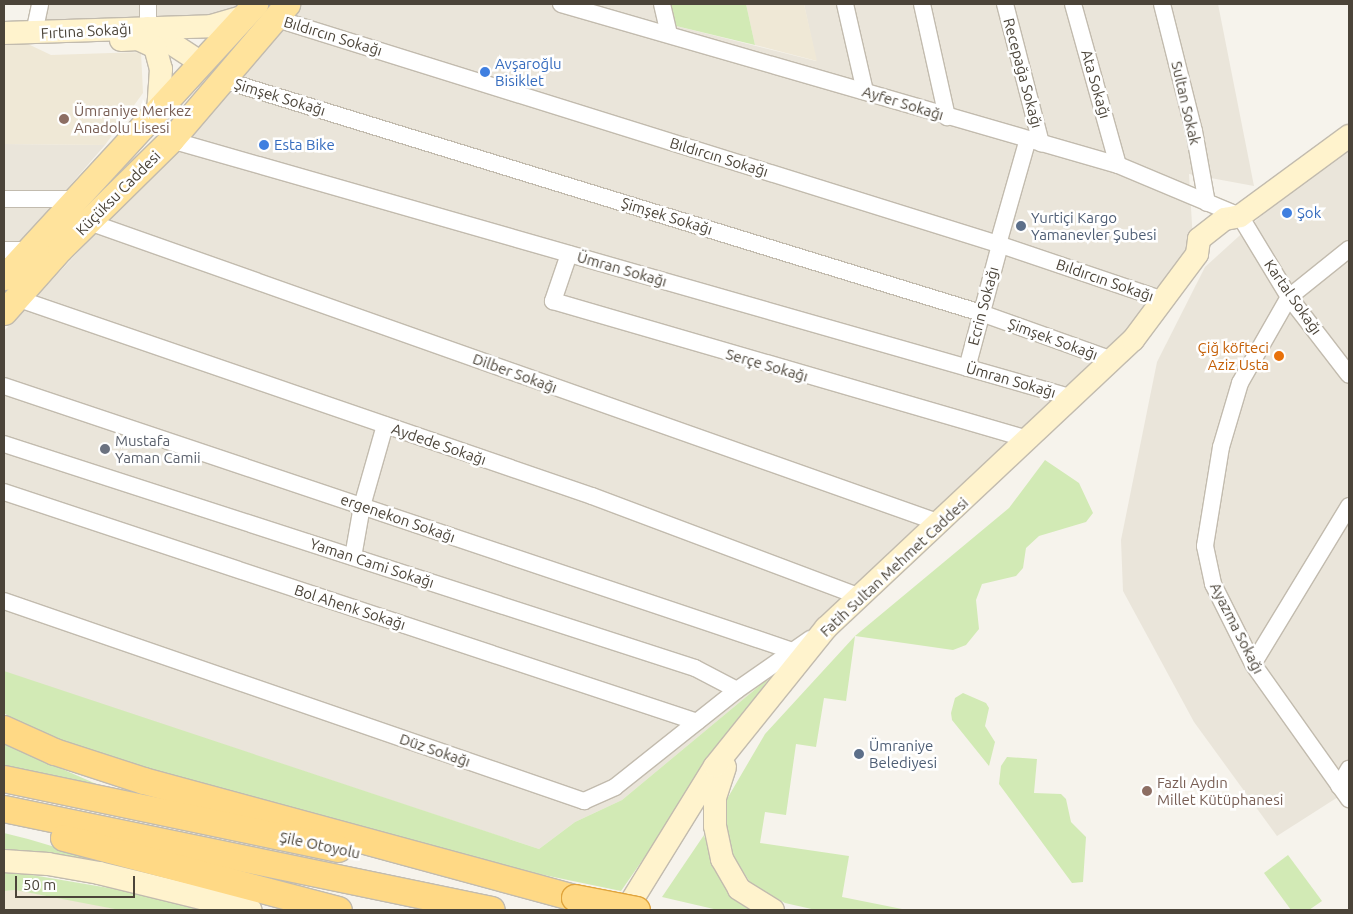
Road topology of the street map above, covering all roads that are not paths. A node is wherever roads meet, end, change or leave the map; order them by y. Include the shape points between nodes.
1 (40, 4) edge
2 (148, 4) edge
3 (561, 4) edge
4 (662, 4) edge
5 (845, 4) edge
6 (922, 4) edge
7 (1005, 4) edge
8 (1073, 4) edge
9 (1162, 4) edge
10 (265, 11) edge
11 (158, 28) junction
12 (4, 33) edge
13 (34, 33) junction
14 (669, 34) junction
15 (239, 58) junction
16 (200, 62) junction
17 (220, 78) junction
18 (865, 91) junction
19 (158, 108) junction
20 (191, 116) junction
21 (948, 117) junction
22 (1349, 136) edge
23 (171, 140) junction
24 (1034, 141) junction
25 (1118, 165) junction
26 (4, 198) edge
27 (74, 199) junction
28 (1207, 202) junction
29 (1240, 216) junction
30 (90, 222) junction
31 (999, 244) junction
32 (1349, 249) edge
33 (4, 250) edge
34 (29, 250) junction
35 (569, 254) junction
36 (8, 296) edge
37 (1289, 297) junction
38 (1163, 300) junction
39 (981, 313) junction
40 (1112, 360) junction
41 (967, 368) junction
42 (1349, 375) edge
43 (4, 386) edge
44 (1073, 398) junction
45 (385, 425) junction
46 (1030, 440) junction
47 (4, 444) edge
48 (4, 492) edge
49 (362, 506) junction
50 (1349, 506) edge
51 (940, 523) junction
52 (353, 557) junction
53 (860, 598) junction
54 (4, 601) edge
55 (826, 628) junction
56 (793, 651) junction
57 (1253, 664) junction
58 (737, 690) junction
59 (696, 722) junction
60 (4, 729) edge
61 (736, 739) junction
62 (1349, 769) edge
63 (4, 779) edge
64 (1344, 793) edge
65 (4, 809) edge
66 (4, 819) edge
67 (4, 862) edge
68 (575, 898) junction
69 (251, 910) edge
70 (339, 910) edge
71 (492, 910) edge
72 (626, 910) edge
73 (637, 910) edge
74 (773, 910) edge

1 - 13 street
2 - 11 street
3 - 14 street, Ayfer Sokağı
4 - 14 street
5 - 18 street
6 - 21 street
7 - 24 street, Recepağa Sokağı
8 - 25 street, Ata Sokağı
9 - 28 street, Sultan Sokak via 1194,131
10 - 11 main road, Fırtına Sokağı via 211,26
10 - 15 main road, Küçüksu Caddesi
10 - 16 main road, Küçüksu Caddesi
10 - 31 street, Bıldırcın Sokağı
11 - 13 main road, Fırtına Sokağı
11 - 16 main road
12 - 13 main road, Fırtına Sokağı
13 - 19 main road via 70,40 138,39 147,42 155,47 159,58
14 - 18 street, Ayfer Sokağı
15 - 16 main road via 219,64
15 - 17 main road, Küçüksu Caddesi
16 - 17 main road
16 - 19 main road, Küçüksu Caddesi
16 - 20 main road via 200,86
17 - 20 main road, Küçüksu Caddesi
17 - 39 street, Şimşek Sokağı
18 - 21 street, Ayfer Sokağı
19 - 27 main road, Küçüksu Caddesi
20 - 23 main road, Küçüksu Caddesi
21 - 24 street, Ayfer Sokağı
22 - 29 main road, Fatih Sultan Mehmet Caddesi
23 - 30 main road, Küçüksu Caddesi
23 - 35 street, Ümran Sokağı
24 - 25 street, Ayfer Sokağı
24 - 31 street, Ecrin Sokağı
25 - 28 street, Ayfer Sokağı
26 - 27 street
27 - 34 main road, Küçüksu Caddesi
28 - 29 street, Ayfer Sokağı
29 - 37 street, Kartal Sokağı
29 - 38 main road, Fatih Sultan Mehmet Caddesi via 1234,230 1210,250 1197,254
30 - 36 main road, Küçüksu Caddesi
30 - 51 street, Dilber Sokağı
31 - 38 street, Bıldırcın Sokağı
31 - 39 street, Ecrin Sokağı
32 - 37 street
33 - 34 street
34 - 36 main road, Küçüksu Caddesi
35 - 41 street, Ümran Sokağı
35 - 46 street, Serçe Sokağı via 553,301
36 - 45 street, Aydede Sokağı
37 - 42 street, Kartal Sokağı
37 - 57 street, Ayazma Sokağı via 1240,383 1221,447 1205,546 1213,584
38 - 40 main road, Fatih Sultan Mehmet Caddesi via 1133,340
39 - 40 street, Şimşek Sokağı
39 - 41 street, Ecrin Sokağı
40 - 44 main road, Fatih Sultan Mehmet Caddesi
41 - 44 street, Ümran Sokağı
43 - 49 street, ergenekon Sokağı
44 - 46 main road, Fatih Sultan Mehmet Caddesi
45 - 49 street
45 - 53 street, Aydede Sokağı via 592,496
46 - 51 main road, Fatih Sultan Mehmet Caddesi
47 - 52 street, Yaman Cami Sokağı
48 - 59 street, Bol Ahenk Sokağı
49 - 52 street
49 - 56 street, ergenekon Sokağı
50 - 57 street
51 - 53 main road, Fatih Sultan Mehmet Caddesi
52 - 58 street, Yaman Cami Sokağı via 694,668
53 - 55 main road, Fatih Sultan Mehmet Caddesi
54 - 59 street, Düz Sokağı via 584,801 615,787
55 - 56 street, Düz Sokağı
55 - 61 main road, Fatih Sultan Mehmet Caddesi
56 - 58 street, Düz Sokağı
57 - 64 street, Ayazma Sokağı
58 - 59 street, Düz Sokağı
60 - 68 highway via 56,752 144,781
61 - 72 main road, Fatih Sultan Mehmet Caddesi via 715,766
61 - 74 main road via 717,788 715,826 722,859 739,889
62 - 64 street
63 - 68 highway, Şile Otoyolu
65 - 71 highway, Şile Otoyolu
66 - 70 highway
67 - 69 main road via 48,864 99,873
68 - 73 highway, Şile Otoyolu, bridge

